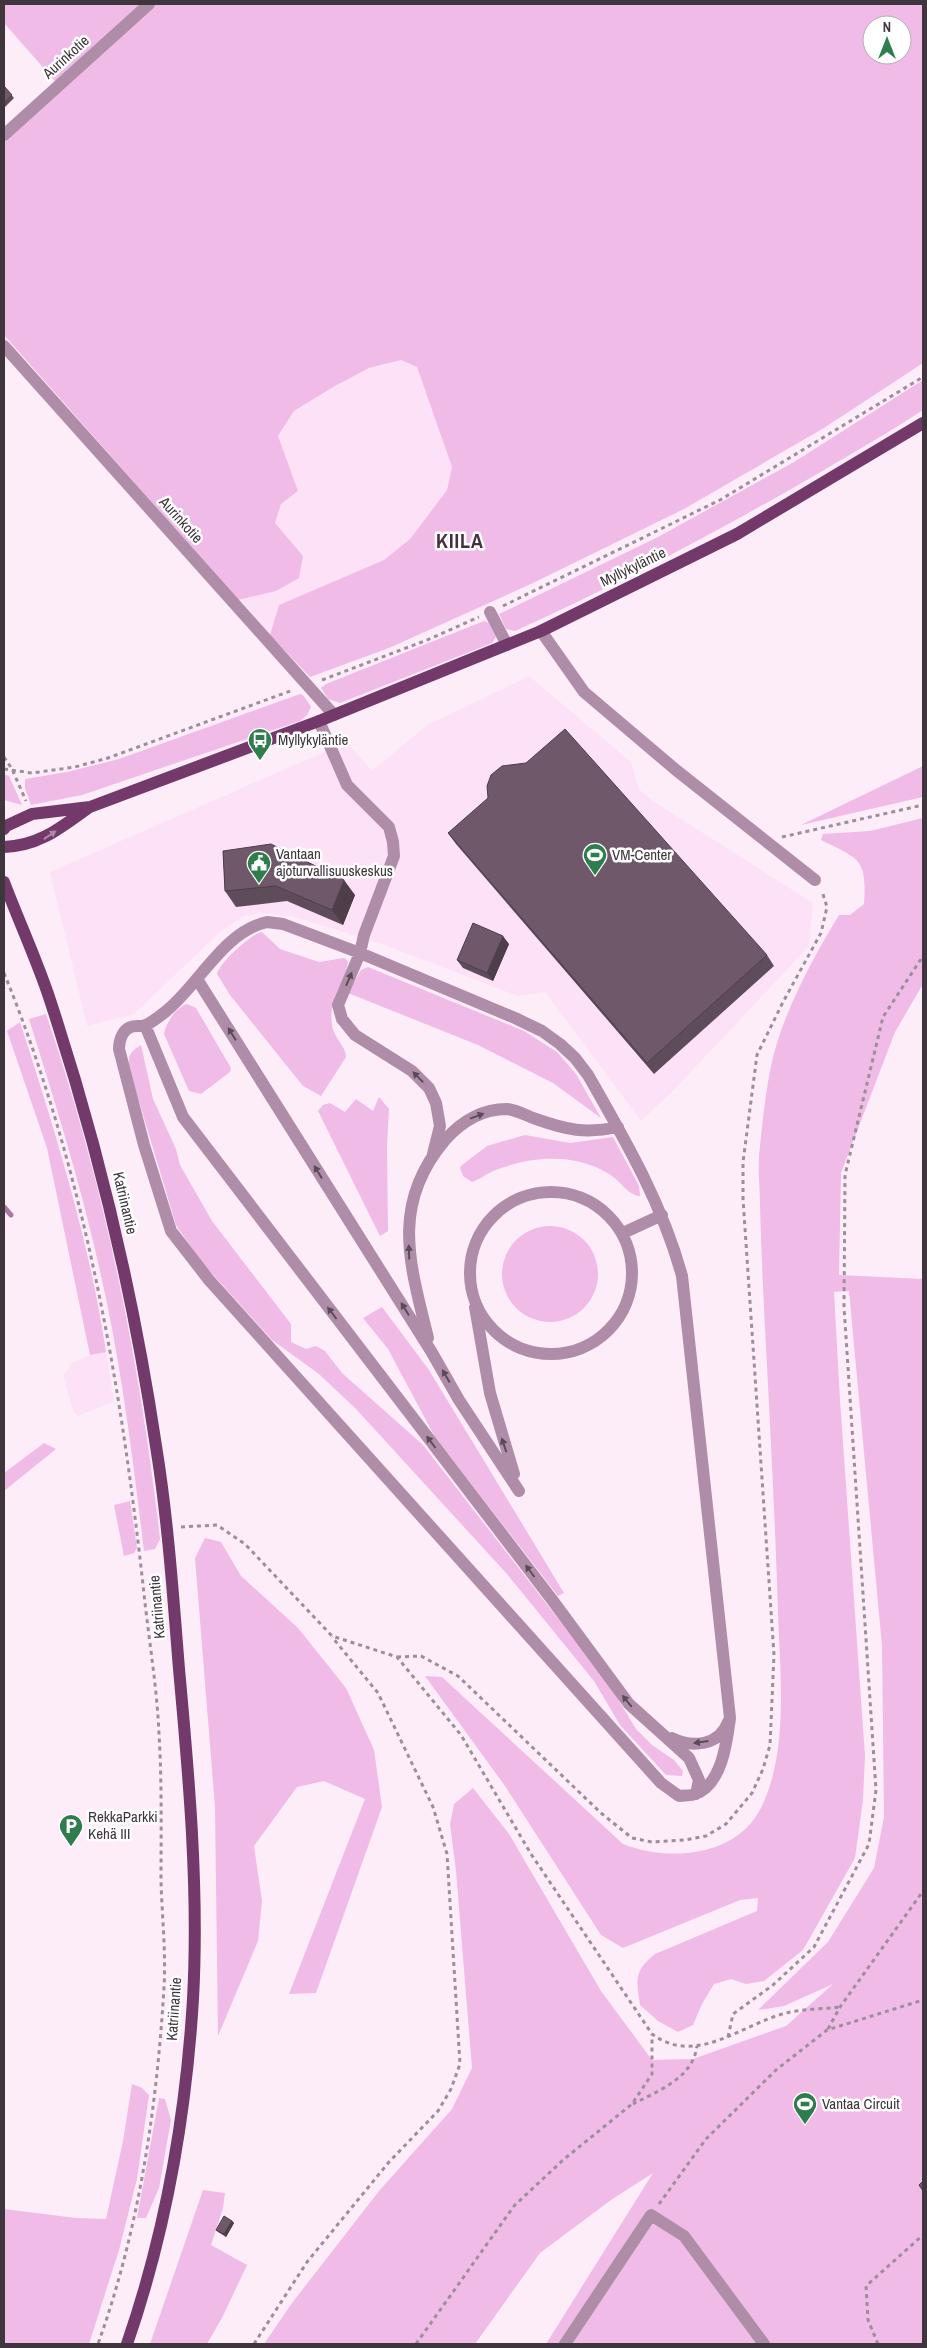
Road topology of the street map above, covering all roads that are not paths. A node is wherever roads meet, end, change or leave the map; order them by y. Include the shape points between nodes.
1 (150, 4) edge
2 (4, 134) edge
3 (4, 346) edge
4 (923, 423) edge
5 (490, 612) dead end
6 (541, 631) junction
7 (507, 645) junction
8 (334, 715) junction
9 (319, 721) junction
10 (90, 807) junction
11 (4, 830) edge
12 (4, 848) edge
13 (814, 880) dead end
14 (4, 882) edge
15 (360, 953) junction
16 (197, 979) junction
17 (145, 1025) junction
18 (618, 1127) junction
19 (433, 1154) junction
20 (662, 1215) junction
21 (623, 1233) junction
22 (472, 1292) junction
23 (431, 1350) junction
24 (730, 1718) junction
25 (663, 1734) junction
26 (696, 1794) junction
27 (127, 2344) edge
28 (565, 2344) edge
29 (764, 2344) edge

1 - 2 street, Aurinkotie
3 - 8 street, Aurinkotie
4 - 6 main road, Myllykyläntie via 737,534
5 - 7 street
6 - 7 main road, Myllykyläntie
6 - 13 street via 584,692
7 - 8 main road, Myllykyläntie
8 - 9 main road, Myllykyläntie
9 - 10 main road, Myllykyläntie
9 - 15 street via 347,785 388,827 393,842 394,856
10 - 11 main road, Myllykyläntie via 32,814
12 -> 10 main road, Myllykyläntie via 20,847 43,839
14 - 27 main road, Katriinantie via 46,990 88,1120 126,1281 168,1530 191,1830 193,1997 186,2075 172,2166 154,2251
15 - 16 street via 283,924 267,922 238,934
15 - 18 street via 542,1031 575,1058
19 -> 15 street via 440,1126 436,1103 429,1088 412,1071 355,1035 342,1019 338,1005
16 - 17 street via 166,1012
23 -> 16 street
25 -> 17 street via 629,1704 554,1601 183,1117
17 - 26 street via 131,1026 124,1032 119,1050 171,1231 209,1280 662,1783 679,1796
19 -> 18 street via 470,1118 495,1110 510,1110 584,1132
18 - 20 street
23 -> 19 street via 409,1262 408,1225 413,1194
20 - 21 street
20 - 24 street via 682,1276
21 - 22 street via 611,1217 579,1196 541,1192 522,1197 490,1219 479,1235 472,1253
21 - 22 street via 631,1253 630,1295 608,1332 571,1352 528,1351 509,1342 492,1329
22 - 23 street via 490,1393 519,1491 459,1400
24 -> 25 street via 724,1732 706,1744 682,1743
24 - 26 street via 720,1768 709,1784
25 - 26 street via 689,1758 699,1780
28 - 29 street via 651,2215 684,2236

